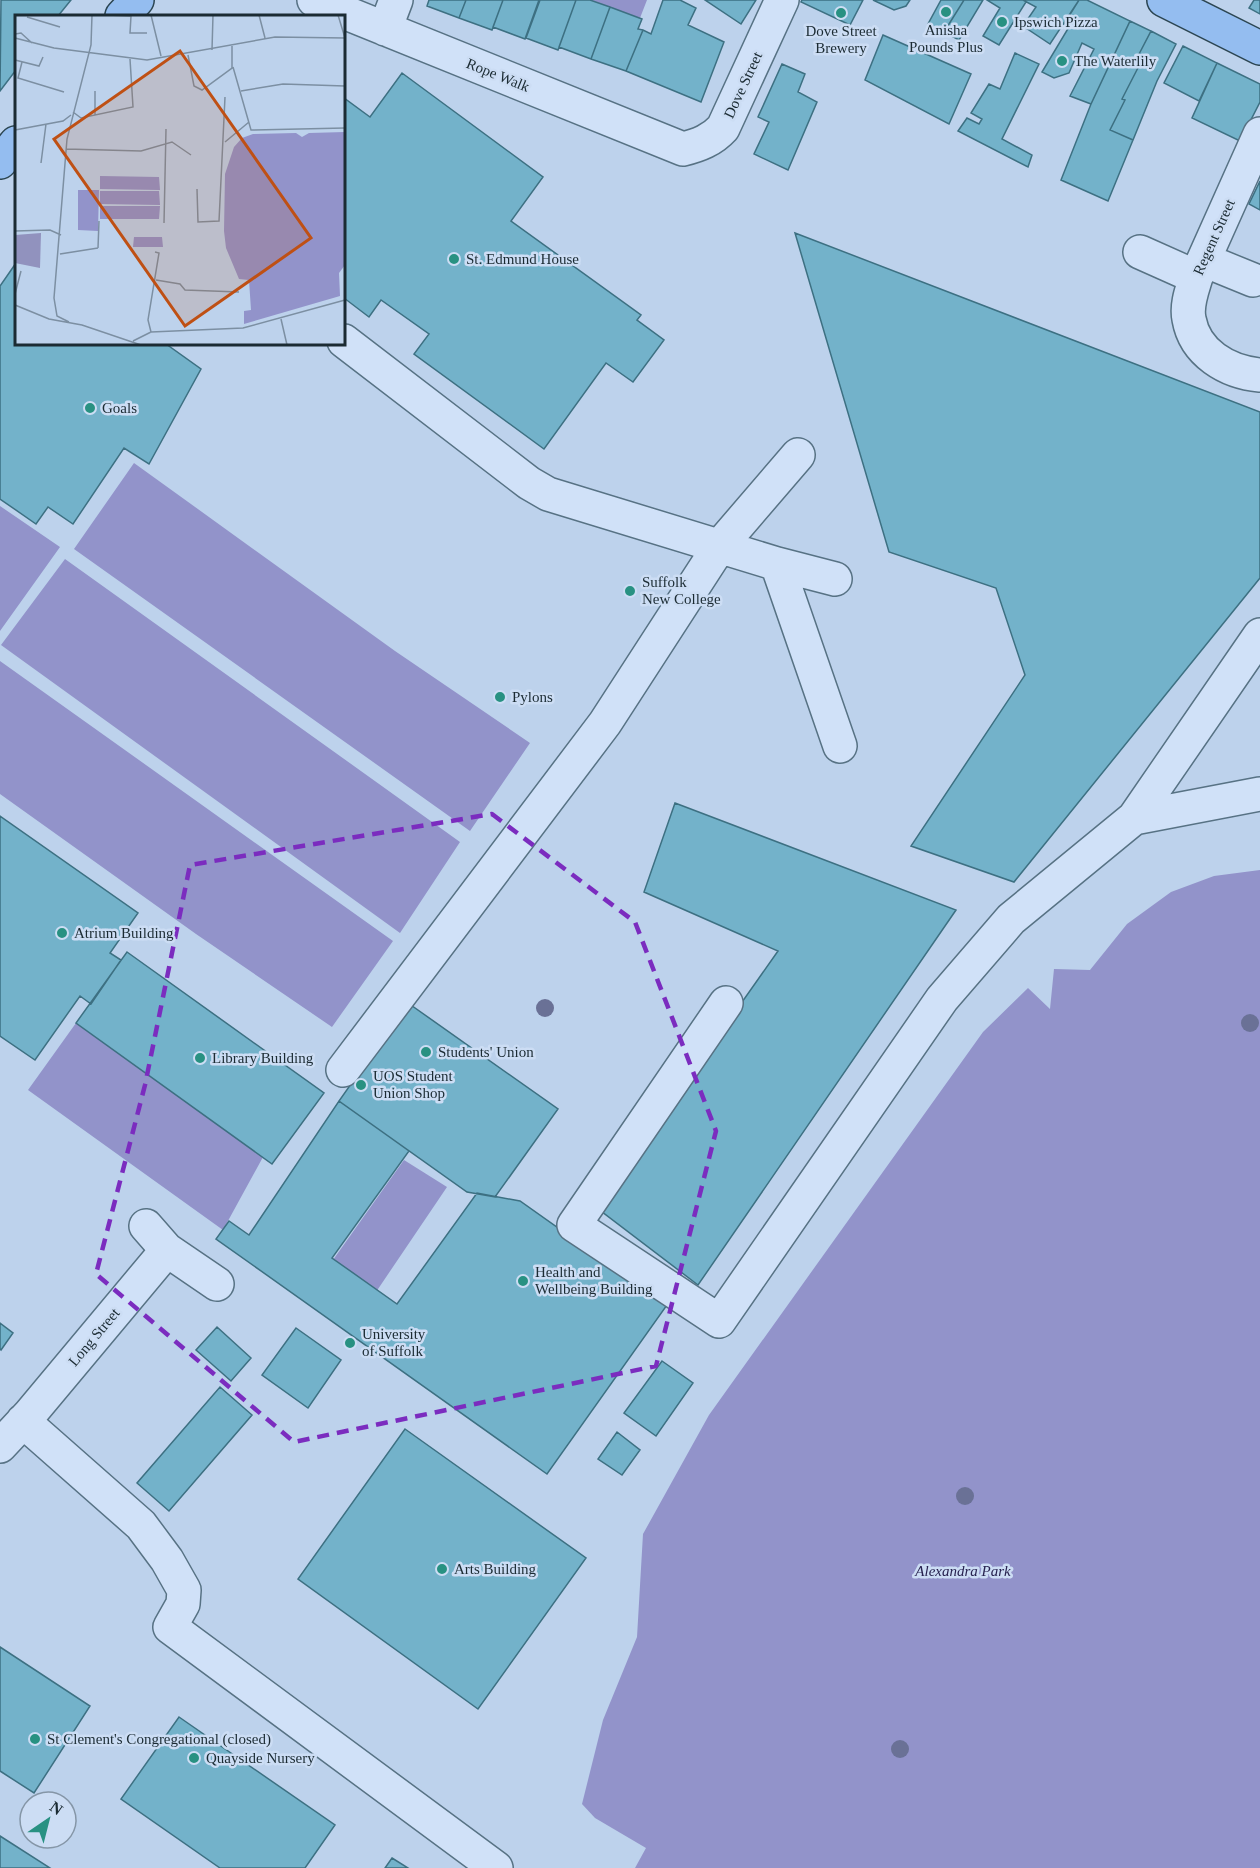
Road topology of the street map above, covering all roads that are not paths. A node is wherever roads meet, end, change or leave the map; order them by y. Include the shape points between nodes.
1 (137, 0) edge
2 (314, 0) edge
3 (782, 0) edge
4 (1164, 0) edge
5 (123, 15) edge
6 (391, 15) edge
7 (1260, 48) edge
8 (1260, 134) edge
9 (15, 144) edge
10 (683, 149) joint
11 (0, 162) edge
12 (1140, 252) dead end
13 (1200, 269) junction
14 (1253, 280) dead end
15 (345, 342) edge
16 (1260, 375) edge
17 (798, 455) dead end
18 (719, 547) junction
19 (777, 564) junction
20 (835, 579) dead end
21 (1260, 636) edge
22 (840, 746) dead end
23 (1260, 794) edge
24 (1134, 818) junction
25 (726, 1003) dead end
26 (343, 1070) dead end
27 (217, 1284) dead end
28 (20, 1412) junction
29 (0, 1446) edge
30 (496, 1868) edge

1 - 5 main road
2 - 6 street, Rope Walk via 344,13
3 - 10 street, Dove Street via 723,128 707,141
4 - 7 main road
6 - 10 street, Rope Walk
8 - 13 street, Regent Street
9 - 11 main road
12 - 13 street
13 - 14 street
13 - 16 street, Regent Street via 1188,318 1198,344 1218,362
15 - 18 street via 548,494
17 - 18 street
18 - 19 street
18 - 26 street via 605,723
19 - 20 street
19 - 22 street
21 - 24 street
23 - 24 street
24 - 25 street via 1011,919 942,999 719,1321 574,1225
27 - 28 street, Long Street via 157,1238
28 - 29 street, Long Street
28 - 30 street via 141,1525 167,1560 184,1590 183,1604 170,1627

